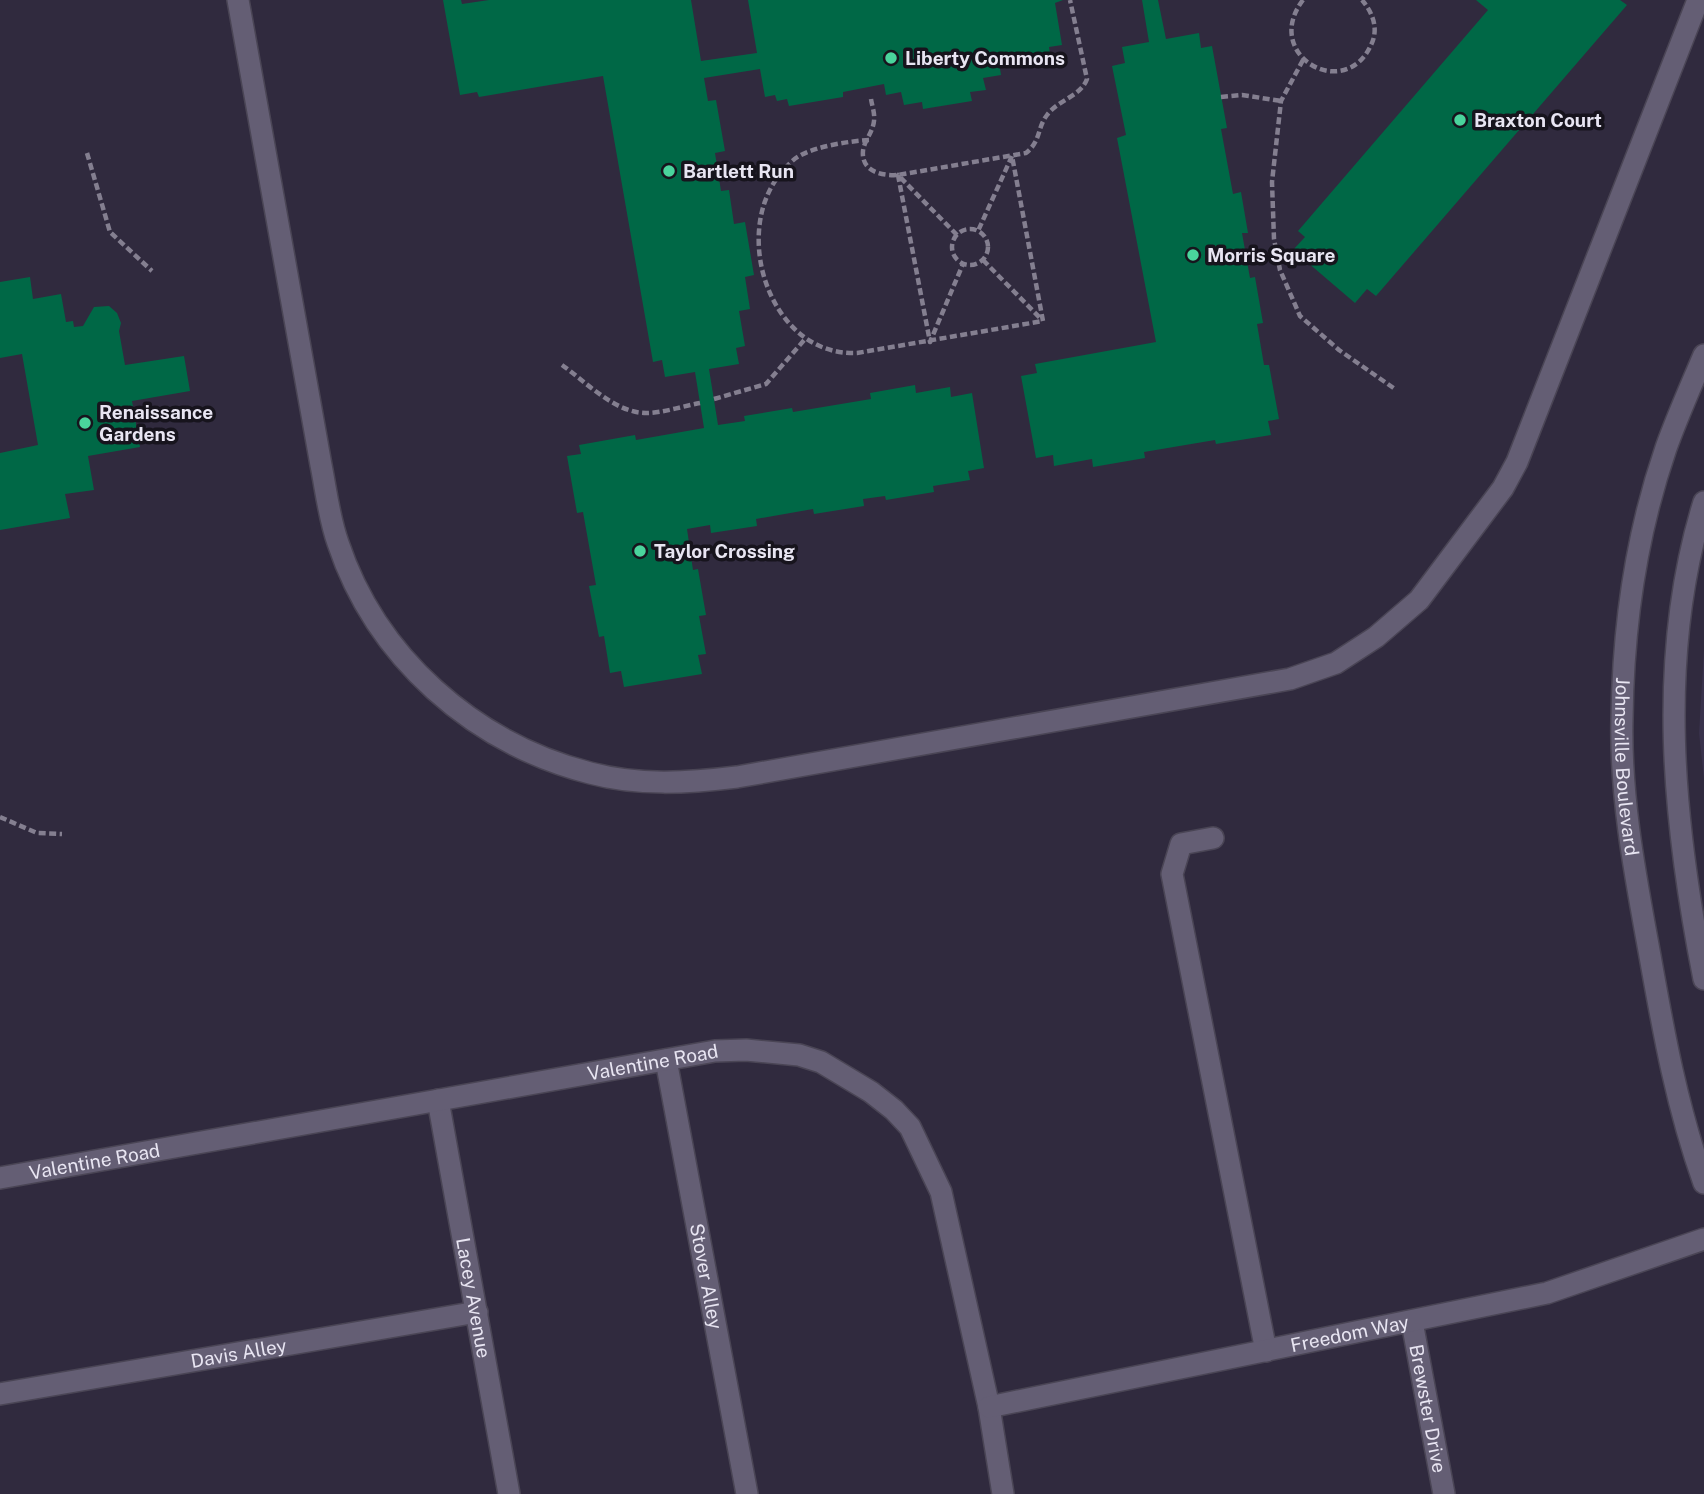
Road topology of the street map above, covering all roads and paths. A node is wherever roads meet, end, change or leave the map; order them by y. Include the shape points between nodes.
1 (238, 0) edge
2 (1070, 0) edge
3 (1303, 0) edge
4 (1362, 0) edge
5 (1698, 0) edge
6 (1303, 60) junction
7 (1221, 97) dead end
8 (870, 99) dead end
9 (1281, 101) junction
10 (869, 140) junction
11 (87, 153) dead end
12 (1012, 156) junction
13 (898, 175) junction
14 (978, 231) junction
15 (957, 235) junction
16 (983, 260) junction
17 (963, 264) junction
18 (152, 271) dead end
19 (1043, 321) junction
20 (806, 338) junction
21 (930, 342) junction
22 (1704, 355) edge
23 (562, 365) dead end
24 (1395, 389) dead end
25 (714, 399) dead end
26 (700, 403) dead end
27 (1704, 502) edge
28 (0, 817) edge
29 (62, 834) dead end
30 (1213, 838) dead end
31 (1704, 979) edge
32 (666, 1060) junction
33 (438, 1100) junction
34 (0, 1178) edge
35 (1704, 1183) edge
36 (1704, 1239) edge
37 (477, 1312) junction
38 (1412, 1322) junction
39 (1266, 1352) junction
40 (0, 1394) edge
41 (989, 1407) junction
42 (509, 1494) edge
43 (747, 1494) edge
44 (1003, 1494) edge
45 (1444, 1494) edge

1 - 5 street via 337,541 366,603 409,666 473,721 512,743 591,774 660,783 737,777 1290,679 1336,663 1377,638 1427,590 1503,488 1517,462
2 - 12 path via 1085,85 1045,117 1035,146
3 - 6 path via 1294,11 1291,37
4 - 6 path via 1375,27 1366,55 1356,65 1328,72
6 - 9 path
7 - 9 path
8 - 10 path via 875,117
9 - 24 path via 1272,182 1280,270 1300,316
10 - 13 path via 863,158 870,169 878,175
10 - 20 path via 802,154 789,163 764,200 758,223 759,264 778,310
11 - 18 path via 110,232
12 - 13 path
12 - 14 path
12 - 19 path
13 - 15 path
13 - 21 path
14 - 15 path
14 - 16 path via 987,240
15 - 17 path via 953,252
16 - 17 path
16 - 19 path
17 - 21 path
19 - 21 path
20 - 21 path via 840,354
20 - 25 path via 766,384
22 - 35 street, Johnsville Boulevard via 1665,449 1638,556 1628,610 1622,721 1630,833 1671,1074
23 - 26 path via 615,404 632,410 647,413
27 - 31 street via 1681,599 1673,706 1682,845
28 - 29 path via 37,833
30 - 39 street via 1181,844 1172,874
32 - 33 street, Valentine Road
32 - 41 street, Valentine Road via 715,1051 799,1055 821,1062 871,1092 910,1127 941,1192
32 - 43 street, Stover Alley
33 - 34 street, Valentine Road
33 - 37 street, Lacey Avenue
36 - 38 street, Freedom Way via 1547,1293
37 - 40 street, Davis Alley
37 - 42 street, Lacey Avenue
38 - 39 street, Freedom Way
38 - 45 street, Brewster Drive
39 - 41 street, Freedom Way
41 - 44 street, Valentine Road

